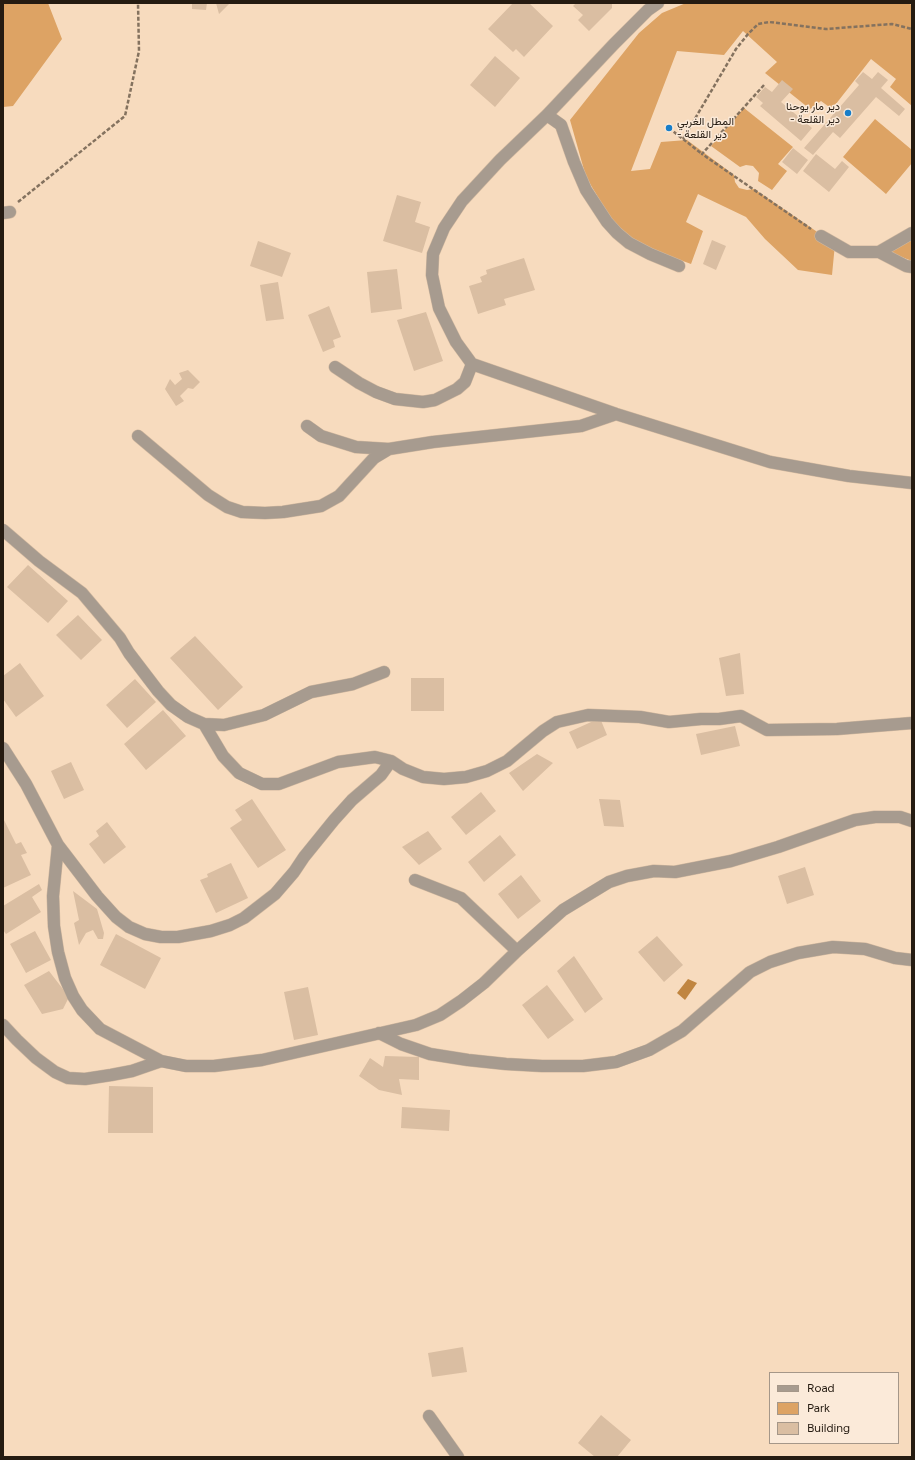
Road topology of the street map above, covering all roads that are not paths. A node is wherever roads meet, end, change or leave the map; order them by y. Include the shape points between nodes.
1 (658, 3) edge
2 (547, 115) junction
3 (912, 233) edge
4 (819, 235) road end
5 (878, 252) junction
6 (679, 266) dead end
7 (912, 267) edge
8 (472, 364) junction
9 (335, 366) dead end
10 (616, 414) junction
11 (307, 426) dead end
12 (138, 436) dead end
13 (389, 449) junction
14 (912, 482) edge
15 (3, 530) edge
16 (384, 672) dead end
17 (912, 723) edge
18 (204, 724) junction
19 (3, 748) edge
20 (391, 761) junction
21 (912, 821) edge
22 (58, 845) junction
23 (415, 880) dead end
24 (517, 951) junction
25 (912, 960) edge
26 (3, 1025) edge
27 (379, 1033) junction
28 (161, 1060) junction
29 (429, 1416) dead end
30 (458, 1457) edge

1 - 2 street via 614,44
2 - 6 street via 561,125 586,190 606,222 630,243
2 - 8 street via 462,201 444,228 433,254 432,275 439,308 456,342
3 - 5 street
4 - 5 street via 849,252
5 - 7 street
8 - 9 street via 465,382 435,400 423,402 395,399 376,392
8 - 10 street
10 - 13 street via 581,426
10 - 14 street via 770,462 849,476
11 - 13 street via 321,436 356,447
12 - 13 street via 208,495 227,507 253,513 283,512 321,506 339,496 369,463
15 - 18 street via 82,593 171,705
16 - 18 street via 353,684 311,692 264,715 224,725
17 - 20 street via 837,729 768,730 741,716 668,722 640,717 588,714 557,722 507,761 487,771 466,777 423,777
18 - 20 street via 224,756 239,773 262,784 279,784 338,762 375,757
19 - 22 street via 26,784
20 - 22 street via 381,775 334,820 275,894 244,918 211,931 178,937 145,934 130,927 116,917 97,896
21 - 24 street via 875,817 855,820 731,861 675,872 654,871 627,876 609,882 563,910
22 - 28 street via 53,896 54,926 65,978 73,996 82,1010 100,1028
23 - 24 street via 461,898
24 - 27 street via 484,983 440,1015 416,1025
25 - 27 street via 865,949 833,947 798,953 770,962 750,972 682,1031 649,1050 616,1062 583,1066 506,1064 468,1060 430,1054
26 - 28 street via 36,1058 68,1078 85,1079 132,1072
27 - 28 street via 262,1060 214,1066 186,1066
29 - 30 street

